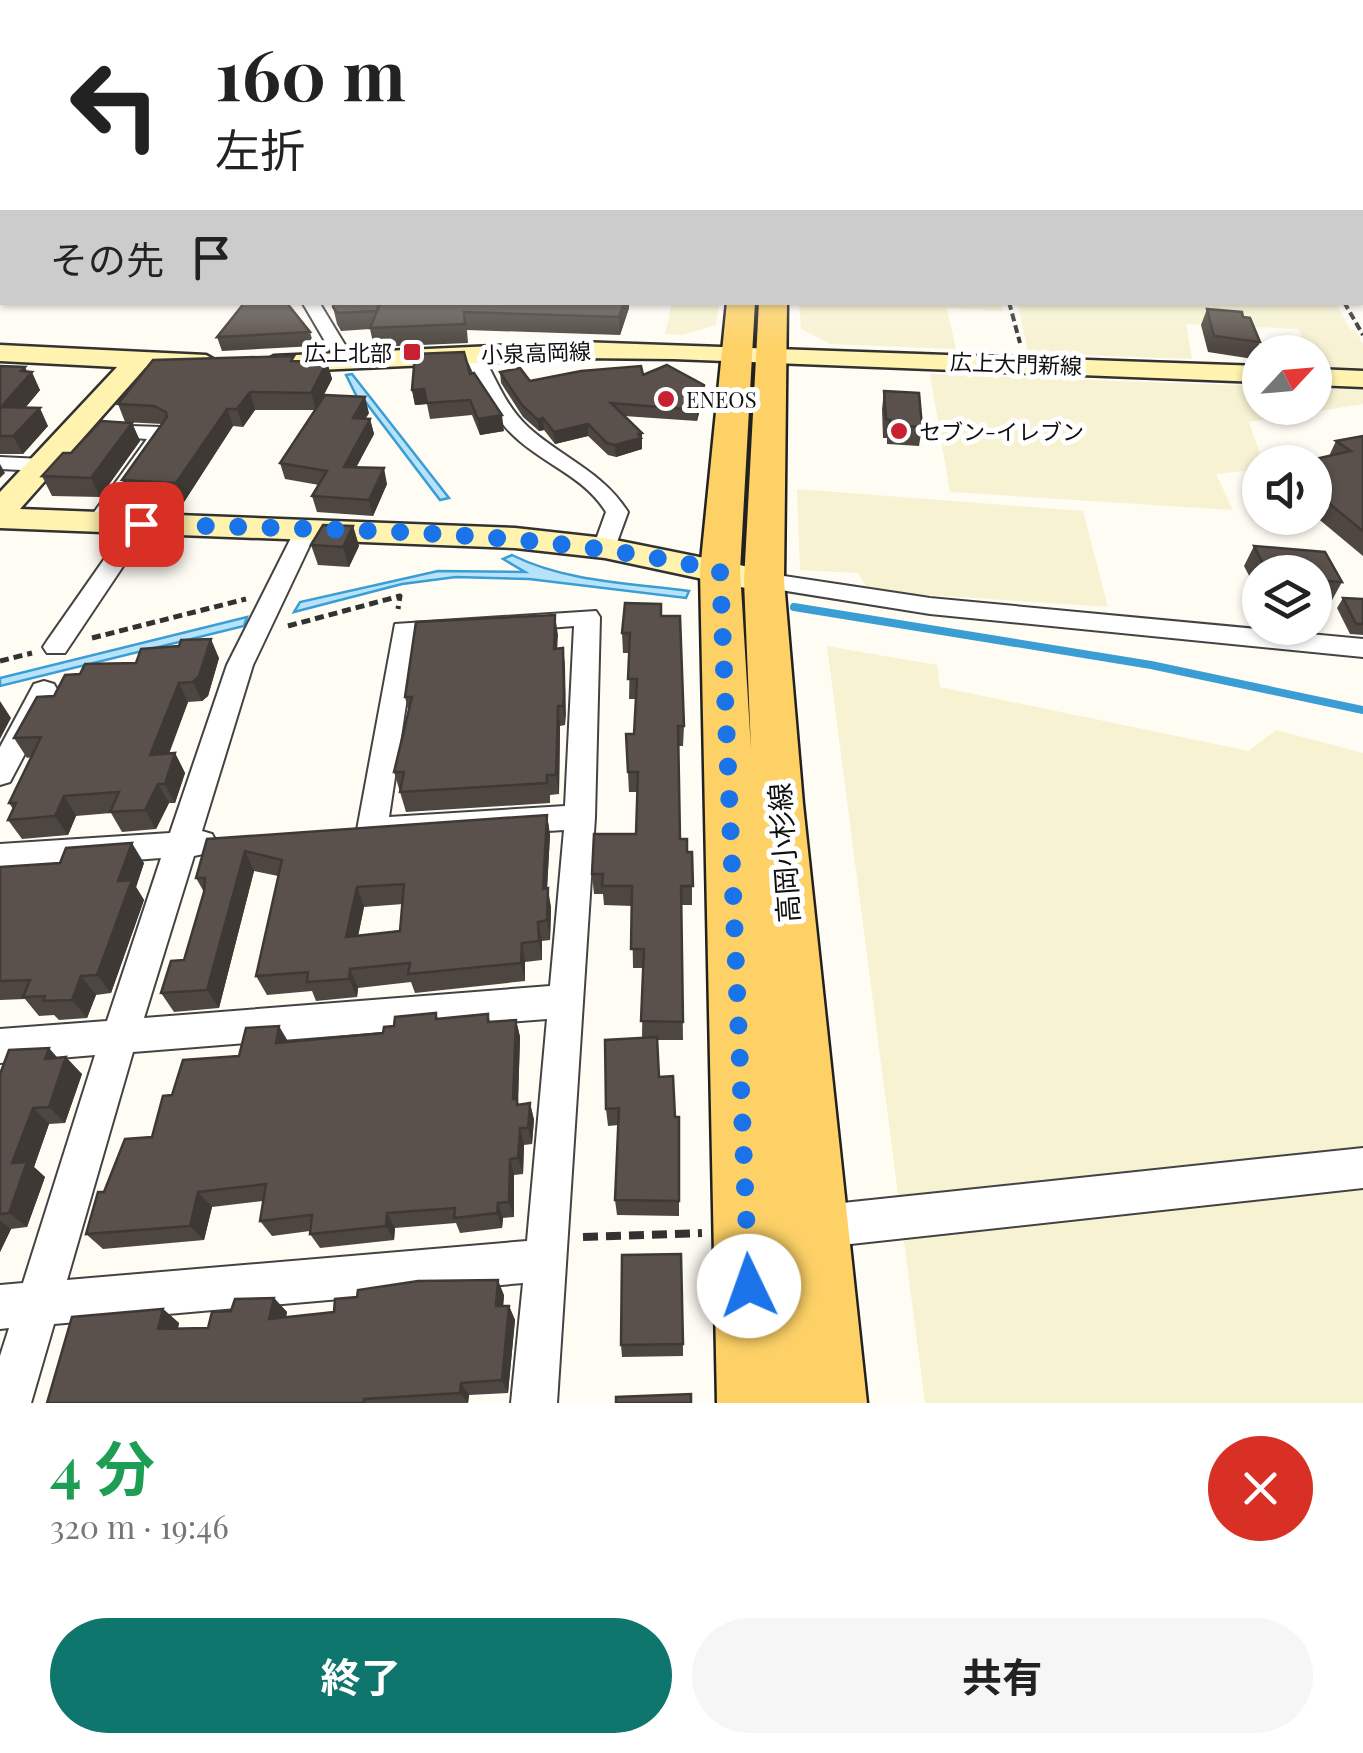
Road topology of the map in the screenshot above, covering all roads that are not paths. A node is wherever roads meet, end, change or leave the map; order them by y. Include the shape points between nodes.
1 (312, 305) edge
2 (742, 305) edge
3 (772, 305) edge
4 (755, 353) junction
5 (473, 354) junction
6 (2, 356) edge
7 (138, 361) junction
8 (347, 362) junction
9 (1242, 373) edge
10 (1332, 378) edge
11 (1363, 380) edge
12 (75, 429) junction
13 (0, 463) edge
14 (42, 464) junction
15 (0, 511) edge
16 (0, 518) edge
17 (98, 522) junction
18 (141, 524) junction
19 (306, 530) junction
20 (605, 548) junction
21 (742, 576) junction
22 (56, 647) road end
23 (1363, 648) edge
24 (44, 691) dead end
25 (0, 774) edge
26 (580, 816) junction
27 (372, 830) junction
28 (334, 832) edge
29 (222, 842) edge
30 (185, 844) junction
31 (0, 858) edge
32 (566, 1001) junction
33 (120, 1036) junction
34 (0, 1046) edge
35 (1363, 1168) edge
36 (813, 1227) junction
37 (546, 1260) junction
38 (19, 1305) edge
39 (8, 1403) edge
40 (534, 1403) edge
41 (755, 1403) edge
42 (829, 1403) edge

1 - 8 street
2 - 4 main road, 高岡小杉線
3 - 4 main road, 高岡小杉線
4 - 5 main road, 小泉高岡線
4 - 9 main road, 広上大門新線
4 - 21 main road, 高岡小杉線
5 - 8 main road, 小泉高岡線
5 - 20 street via 521,432 608,496 616,512
6 - 7 main road, 小泉高岡線
7 - 8 main road, 小泉高岡線
7 - 12 main road
10 - 11 main road
12 - 14 main road
12 - 17 street via 161,434
13 - 14 street
14 - 15 main road
16 - 17 main road
17 - 18 main road
18 - 19 main road
18 - 22 street
19 - 20 main road
19 - 30 street via 240,665
20 - 21 main road
21 - 23 street via 930,606
21 - 36 main road, 高岡小杉線
21 - 41 main road, 高岡小杉線
24 - 25 street
26 - 27 street
26 - 27 street via 587,617 404,630
26 - 32 street
27 - 28 street
29 - 30 street
30 - 31 street
30 - 33 street
32 - 33 street
32 - 37 street
33 - 34 street
33 - 38 street
35 - 36 street
36 - 42 main road, 高岡小杉線
37 - 38 street
37 - 40 street
38 - 39 street

